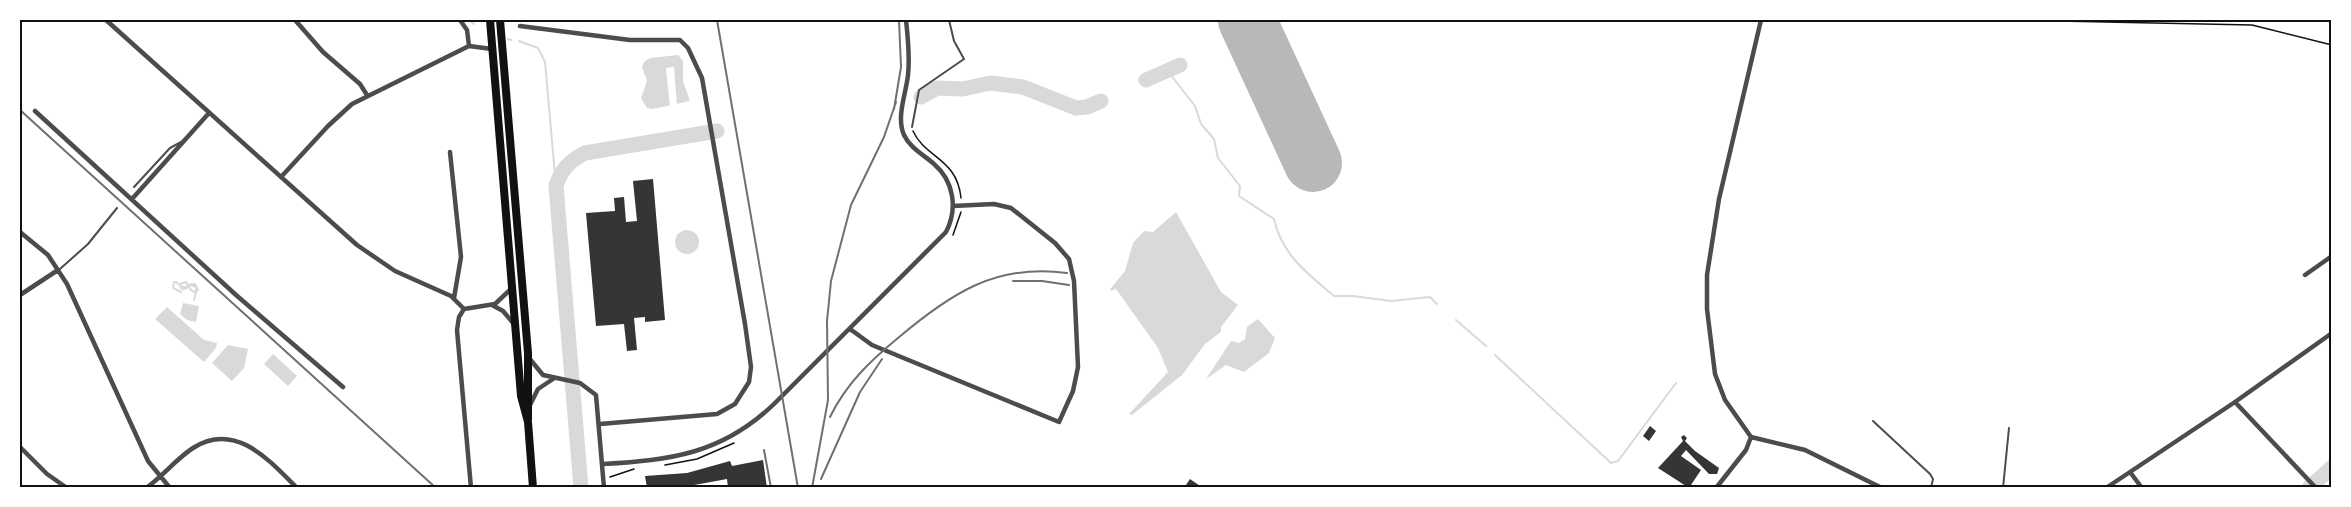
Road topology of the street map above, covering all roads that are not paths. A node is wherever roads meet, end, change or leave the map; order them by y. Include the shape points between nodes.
1 (106, 20) edge
2 (295, 20) edge
3 (460, 20) edge
4 (490, 20) edge
5 (500, 20) edge
6 (906, 20) edge
7 (949, 20) edge
8 (1761, 20) edge
9 (520, 26) dead end
10 (470, 46) junction
11 (492, 49) junction
12 (367, 95) junction
13 (35, 111) dead end
14 (209, 113) junction
15 (912, 128) road end
16 (183, 141) junction
17 (450, 152) dead end
18 (281, 177) junction
19 (135, 187) dead end
20 (132, 199) junction
21 (953, 206) junction
22 (117, 208) dead end
23 (20, 232) edge
24 (2331, 256) edge
25 (58, 270) junction
26 (2305, 275) dead end
27 (512, 287) junction
28 (20, 295) edge
29 (454, 297) junction
30 (492, 305) junction
31 (464, 309) junction
32 (515, 328) junction
33 (850, 329) junction
34 (2331, 333) edge
35 (528, 353) junction
36 (555, 378) junction
37 (343, 387) dead end
38 (2235, 402) junction
39 (530, 408) junction
40 (1872, 421) dead end
41 (528, 422) junction
42 (600, 424) junction
43 (2009, 428) dead end
44 (1750, 436) junction
45 (20, 447) edge
46 (603, 464) junction
47 (2130, 472) junction
48 (160, 477) junction
49 (67, 488) edge
50 (146, 488) edge
51 (170, 488) edge
52 (297, 488) edge
53 (471, 488) edge
54 (533, 488) edge
55 (604, 488) edge
56 (1716, 488) edge
57 (1882, 488) edge
58 (1931, 488) edge
59 (2003, 488) edge
60 (2106, 488) edge
61 (2142, 488) edge
62 (2316, 488) edge

1 - 14 street
2 - 12 street
3 - 10 street
4 - 11 main road
5 - 35 main road
6 - 21 street via 909,60 903,130 911,145 943,174 951,189
7 - 15 lane via 964,59 919,90
8 - 44 street via 1719,199 1707,275 1715,374 1725,400
9 - 42 street via 630,40 680,40 687,45 701,72 751,362 747,386 735,404 717,414
10 - 11 street
10 - 12 street
11 - 27 main road
12 - 18 street via 334,119
13 - 20 street
14 - 16 street
14 - 18 street
16 - 19 lane via 170,148
16 - 20 street
17 - 29 street via 461,257
18 - 29 street via 375,259
20 - 37 street
21 - 33 street via 939,240
21 - 33 street via 994,204 1011,208 1056,243 1069,260 1074,281 1078,367 1073,391 1059,422 872,345
22 - 25 lane via 88,244
23 - 25 street via 45,252
24 - 26 street
25 - 28 street
25 - 48 street via 148,460
27 - 30 street
27 - 32 main road
29 - 31 street
30 - 31 street
30 - 32 street via 504,311
31 - 53 street via 457,330
32 - 41 main road via 521,396
33 - 46 street via 750,425 728,439 693,454
34 - 38 street
35 - 36 street via 537,371
35 - 39 main road
36 - 39 street via 538,389
36 - 42 street via 580,382 596,395
38 - 47 street
38 - 62 street
39 - 41 main road
40 - 58 lane via 1930,474
41 - 54 main road
42 - 46 street
43 - 59 lane
44 - 56 street via 1746,450
44 - 57 street via 1805,450
45 - 49 street
46 - 55 street
47 - 60 street
47 - 61 street
48 - 50 street
48 - 51 street
48 - 52 street via 195,447 228,439 258,450

